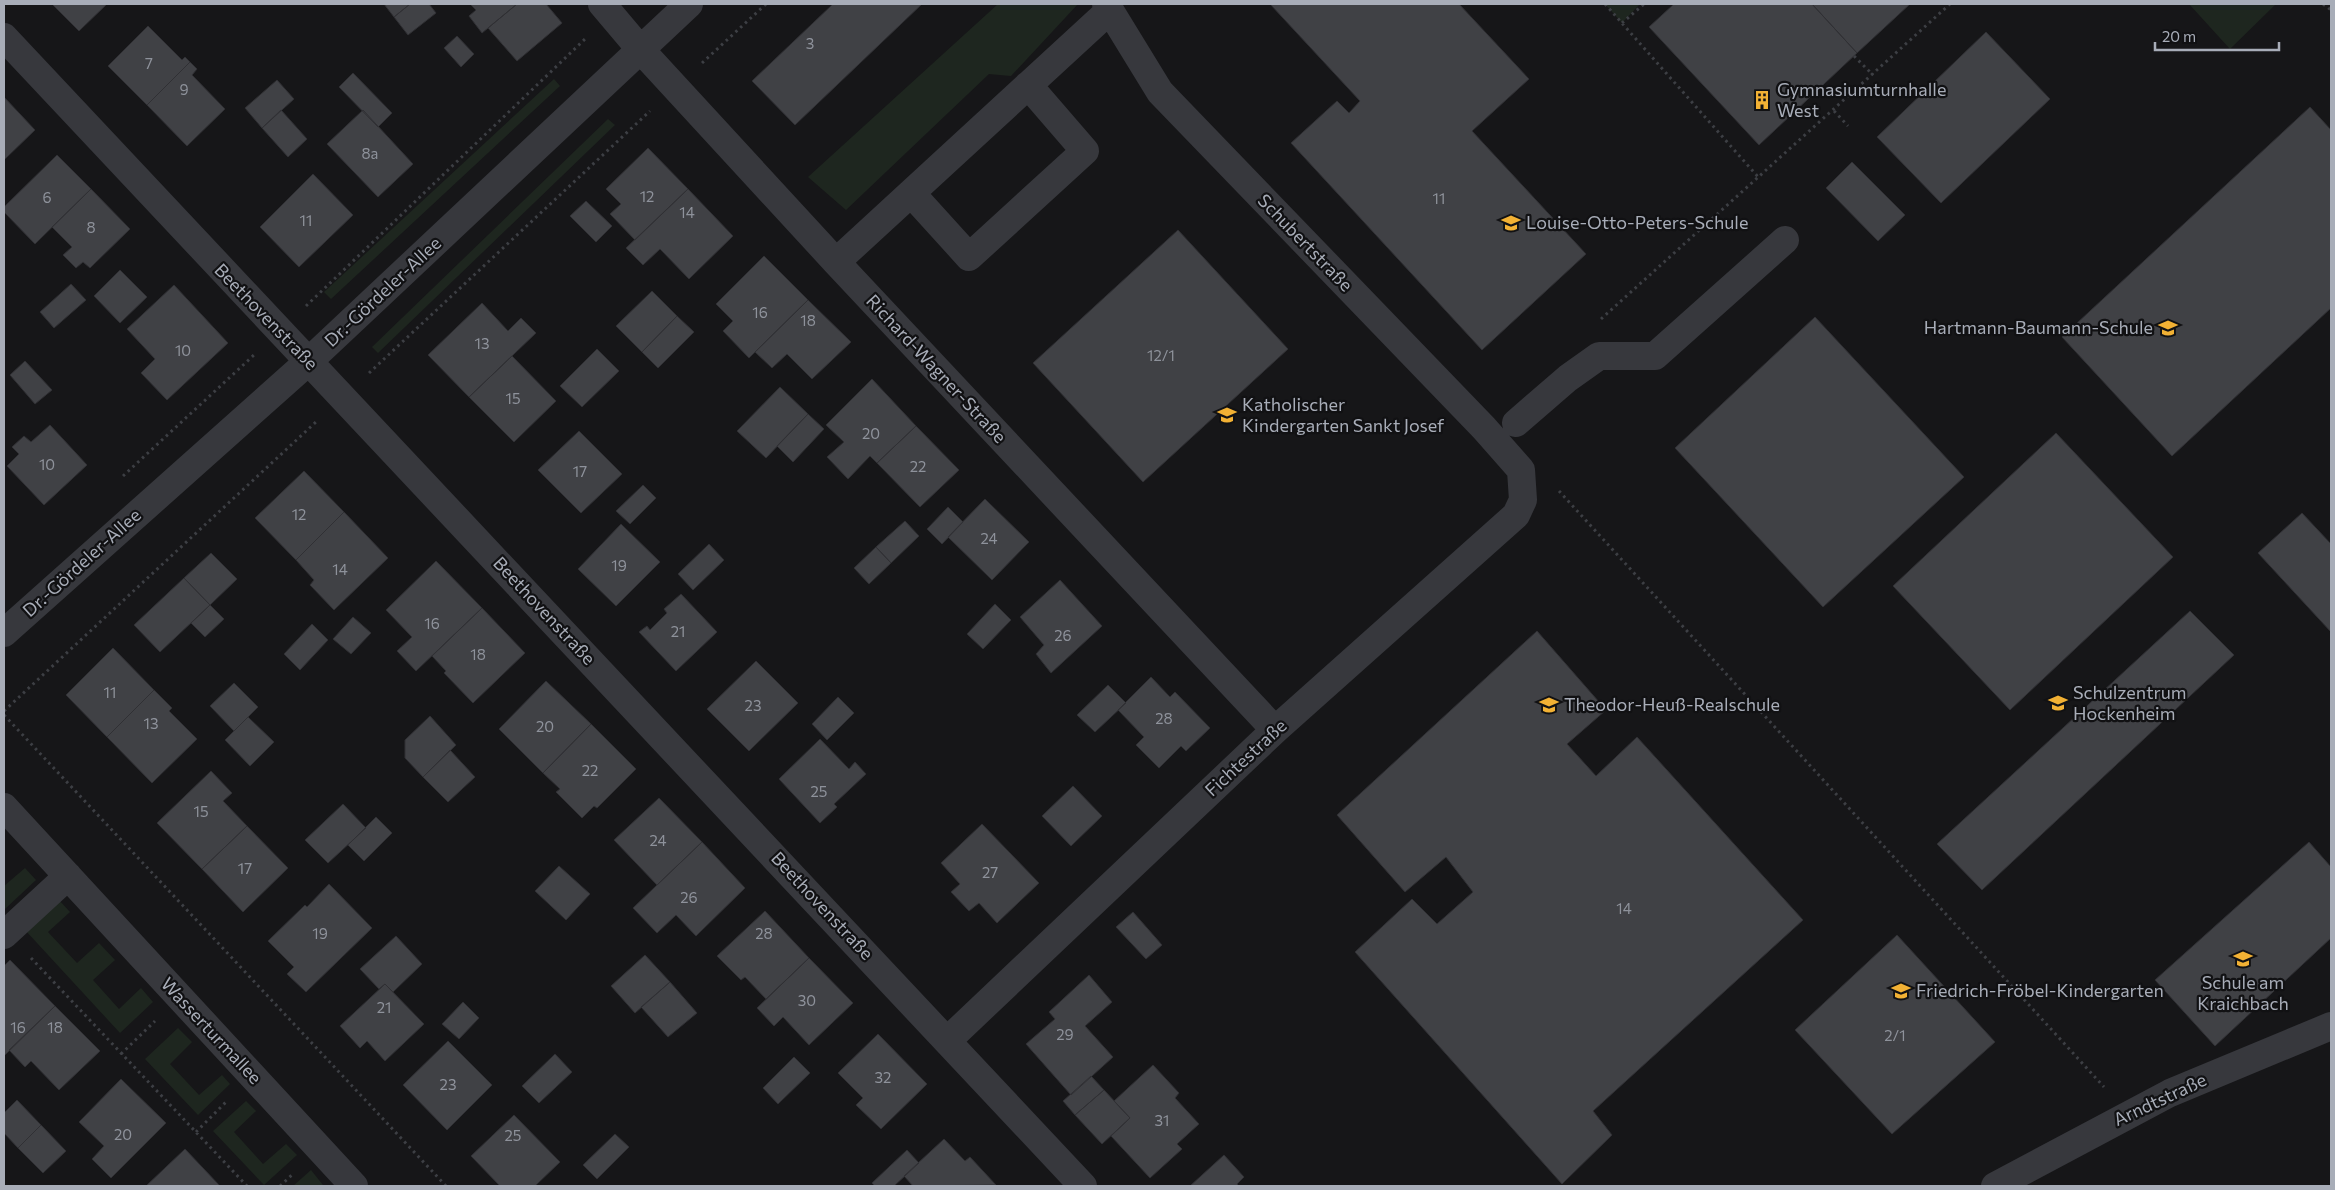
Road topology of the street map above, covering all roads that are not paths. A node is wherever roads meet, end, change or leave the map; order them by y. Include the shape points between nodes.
1 (689, 4) edge
2 (1108, 7) edge
3 (606, 9) edge
4 (4, 37) edge
5 (640, 49) junction
6 (1028, 85) junction
7 (912, 193) junction
8 (1785, 240) dead end
9 (836, 262) junction
10 (309, 361) junction
11 (1516, 423) dead end
12 (1521, 470) joint
13 (4, 633) edge
14 (1275, 730) junction
15 (4, 807) edge
16 (68, 876) junction
17 (6, 934) edge
18 (2331, 1026) edge
19 (948, 1040) junction
20 (354, 1186) edge
21 (1083, 1186) edge
22 (1995, 1186) edge

1 - 5 street, Dr.-Gördeler-Allee
2 - 6 street
2 - 12 street, Schubertstraße via 1160,92
3 - 5 street, Richard-Wagner-Straße
4 - 10 street, Beethovenstraße
5 - 9 street, Richard-Wagner-Straße
5 - 10 street, Dr.-Gördeler-Allee
6 - 7 street
6 - 7 street via 1085,151 970,257
7 - 9 street
8 - 11 street via 1655,356 1599,356
9 - 14 street, Richard-Wagner-Straße
10 - 13 street, Dr.-Gördeler-Allee
10 - 19 street, Beethovenstraße
12 - 14 street, Fichtestraße via 1523,500 1516,515
14 - 19 street, Fichtestraße
15 - 16 street, Wasserturmallee
16 - 17 street
16 - 20 street, Wasserturmallee
18 - 22 street, Arndtstraße via 2170,1093
19 - 21 street, Beethovenstraße

